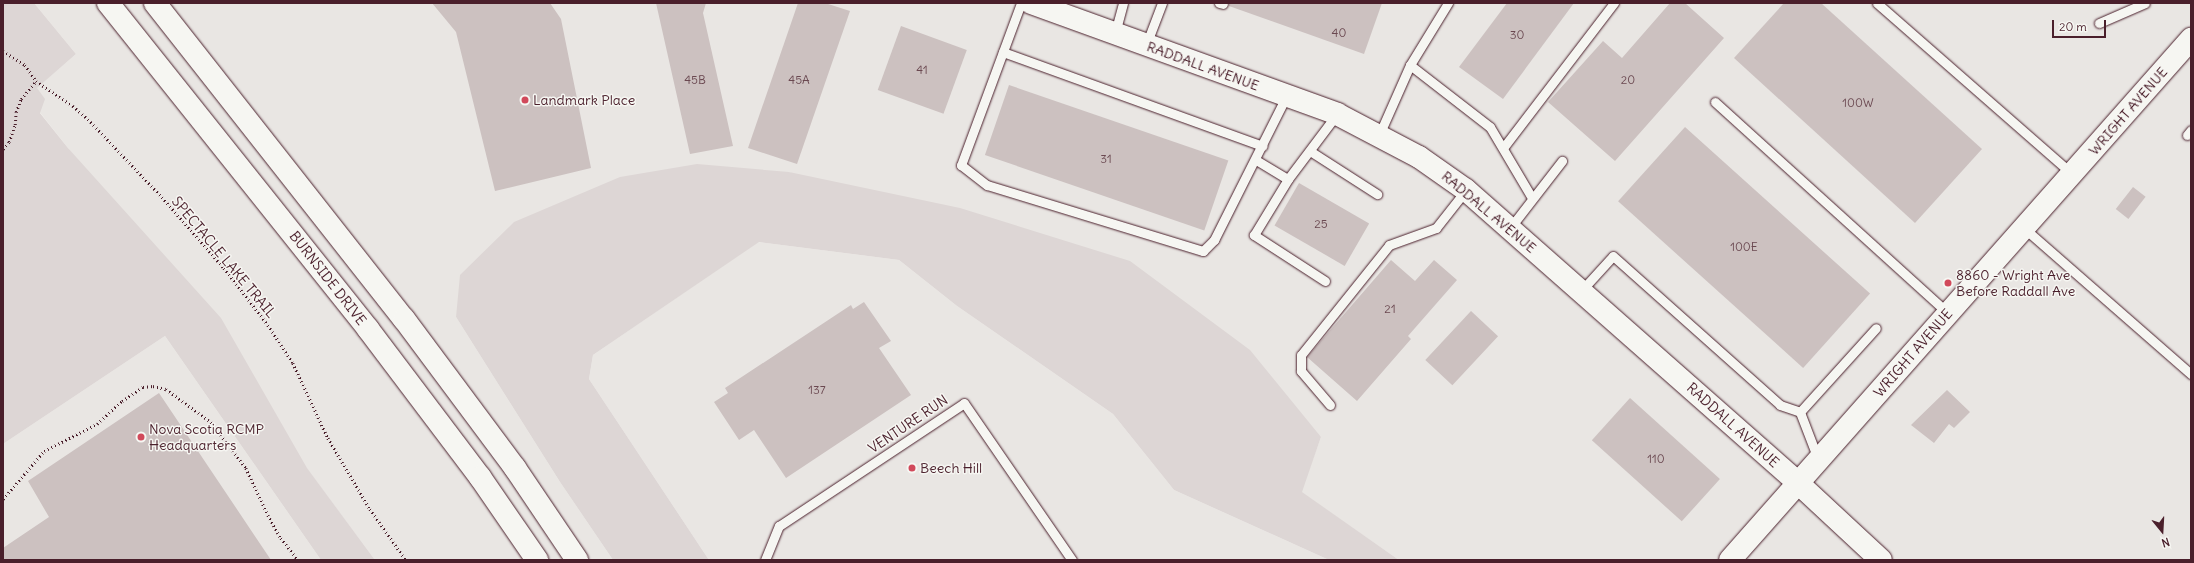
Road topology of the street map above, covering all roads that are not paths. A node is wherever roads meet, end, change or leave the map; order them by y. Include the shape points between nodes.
1 (108, 3) edge
2 (155, 3) edge
3 (1021, 3) edge
4 (1031, 3) edge
5 (1123, 3) edge
6 (1162, 3) edge
7 (1448, 3) edge
8 (1614, 3) edge
9 (1877, 3) edge
10 (2145, 3) edge
11 (2098, 23) dead end
12 (1115, 34) junction
13 (2191, 39) edge
14 (1146, 45) junction
15 (1003, 52) junction
16 (1410, 65) junction
17 (1286, 97) junction
18 (1715, 102) dead end
19 (1337, 114) junction
20 (1379, 135) junction
21 (1263, 146) junction
22 (1503, 148) junction
23 (1310, 151) junction
24 (1256, 160) junction
25 (1562, 161) dead end
26 (2072, 174) junction
27 (1288, 179) junction
28 (1466, 190) junction
29 (1377, 194) dead end
30 (1532, 198) junction
31 (1510, 228) junction
32 (2024, 228) junction
33 (1325, 281) dead end
34 (1581, 291) junction
35 (1948, 313) junction
36 (1876, 328) dead end
37 (2191, 374) edge
38 (1330, 405) dead end
39 (1800, 412) junction
40 (1818, 460) junction
41 (1798, 483) junction
42 (537, 560) edge
43 (577, 560) edge
44 (765, 560) edge
45 (1072, 560) edge
46 (1730, 560) edge
47 (1881, 560) edge

1 - 42 main road, BURNSIDE DRIVE via 368,329 480,477
2 - 43 main road via 404,319 515,468
3 - 15 lane
4 - 12 main road, RADDALL AVENUE
5 - 12 lane
6 - 14 lane
7 - 16 lane
8 - 22 lane
9 - 26 lane
10 - 11 lane
12 - 14 main road, RADDALL AVENUE
13 - 26 main road, WRIGHT AVENUE
14 - 17 main road, RADDALL AVENUE
15 - 21 lane
15 - 24 lane via 961,165 987,185 1203,251 1214,240
16 - 20 lane
16 - 22 lane via 1490,127
17 - 19 main road, RADDALL AVENUE
17 - 21 lane
18 - 35 lane
19 - 20 main road, RADDALL AVENUE
19 - 23 lane
20 - 28 main road, RADDALL AVENUE via 1419,157
21 - 24 lane
22 - 30 lane
23 - 27 lane
23 - 29 lane
24 - 27 lane
25 - 30 lane
26 - 32 main road, WRIGHT AVENUE
27 - 33 lane via 1254,235
28 - 31 main road, RADDALL AVENUE
28 - 38 lane via 1436,228 1389,245 1301,355 1301,371
30 - 31 lane
31 - 34 main road, RADDALL AVENUE
32 - 35 main road, WRIGHT AVENUE
32 - 37 lane
34 - 39 lane via 1613,256 1780,405
34 - 41 main road, RADDALL AVENUE
35 - 40 main road, WRIGHT AVENUE
36 - 39 lane
39 - 40 lane
40 - 41 main road, WRIGHT AVENUE
41 - 46 main road, WRIGHT AVENUE
41 - 47 main road, RADDALL AVENUE
44 - 45 lane, VENTURE RUN via 780,526 964,403

